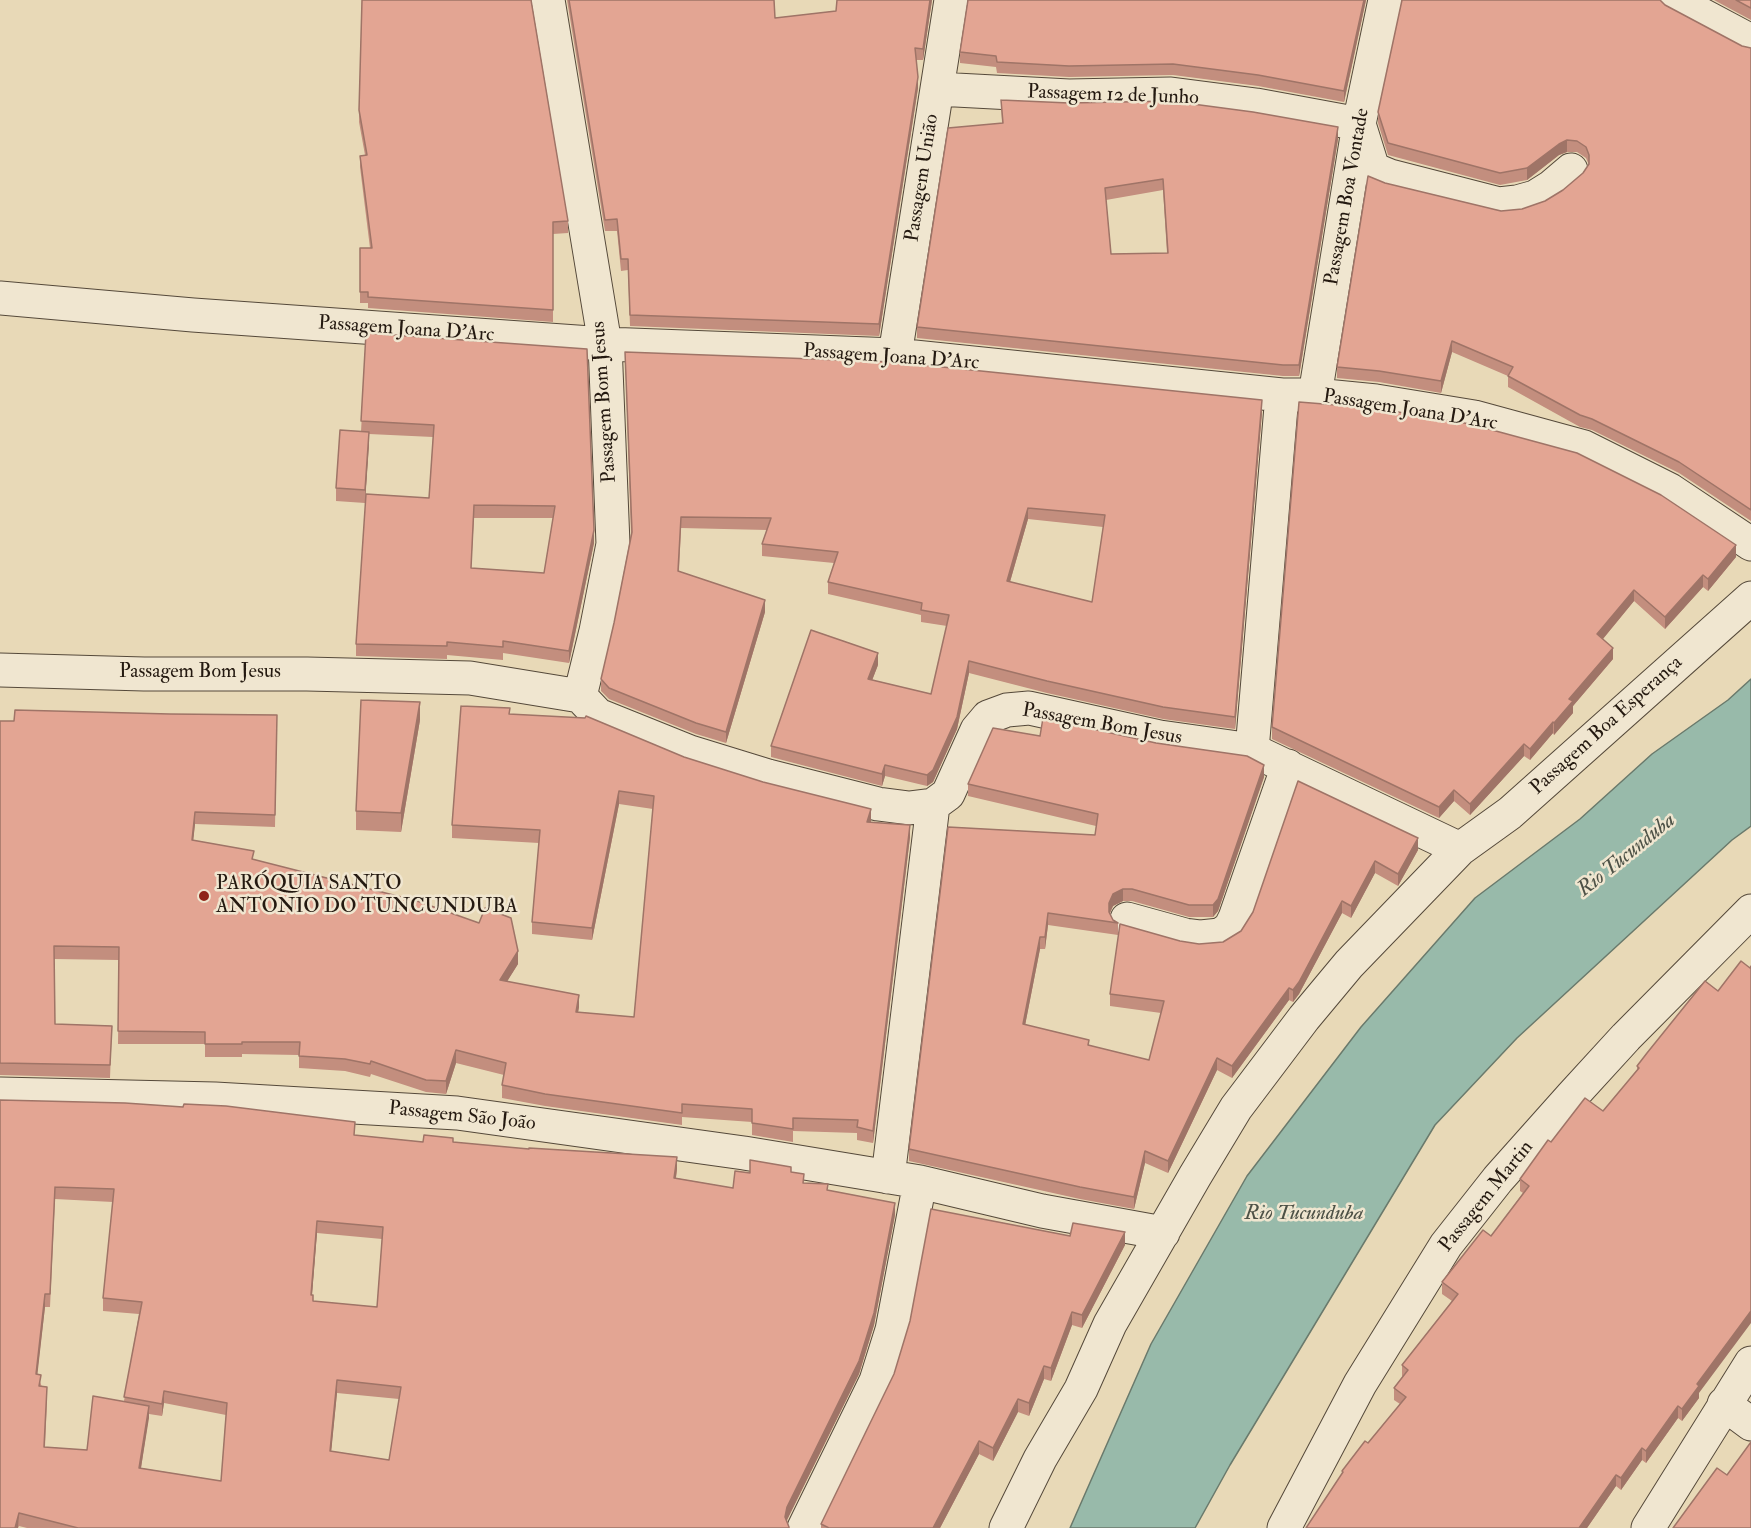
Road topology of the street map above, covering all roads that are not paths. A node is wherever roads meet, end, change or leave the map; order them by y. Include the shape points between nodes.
1 (548, 0) edge
2 (951, 0) edge
3 (1385, 0) edge
4 (1674, 0) edge
5 (1751, 41) edge
6 (938, 89) junction
7 (1359, 124) junction
8 (1571, 170) dead end
9 (0, 298) edge
10 (605, 344) junction
11 (895, 355) junction
12 (1282, 395) junction
13 (1315, 395) junction
14 (1751, 544) edge
15 (1751, 598) edge
16 (0, 670) edge
17 (580, 696) junction
18 (1252, 750) junction
19 (1288, 766) junction
20 (933, 805) junction
21 (1460, 849) junction
22 (1751, 911) edge
23 (1127, 919) dead end
24 (0, 1094) edge
25 (888, 1177) junction
26 (920, 1182) junction
27 (1163, 1233) junction
28 (1751, 1363) edge
29 (1724, 1404) junction
30 (1751, 1424) edge
31 (804, 1528) edge
32 (1006, 1528) edge
33 (1284, 1528) edge
34 (1648, 1528) edge

1 - 10 street, Passagem Bom Jesus
2 - 6 street, Passagem União
3 - 7 street, Passagem Boa Vontade
4 - 5 street
6 - 7 street, Passagem 12 de Junho via 1069,96 1171,94
6 - 11 street, Passagem União
7 - 8 street via 1373,169 1499,204 1535,196
7 - 13 street, Passagem Boa Vontade
9 - 10 street, Passagem Joana D’Arc
10 - 11 street, Passagem Joana D’Arc
10 - 17 street, Passagem Bom Jesus via 613,544
11 - 12 street, Passagem Joana D’Arc
12 - 13 street, Passagem Joana D’Arc
12 - 18 street
13 - 14 street, Passagem Joana D’Arc via 1473,417 1584,447 1670,490
15 - 21 street, Passagem Boa Esperança via 1510,813
16 - 17 street, Passagem Bom Jesus via 470,678
17 - 20 street via 598,715 690,752 878,804 909,808
18 - 19 street, Passagem Bom Jesus
18 - 20 street, Passagem Bom Jesus via 1160,737 1029,708 1007,710 988,717 977,730 948,794
19 - 21 street, Passagem Bom Jesus
19 - 23 street via 1230,928 1220,935 1201,937
20 - 25 street
21 - 27 street, Passagem Boa Esperança via 1349,964 1297,1027 1236,1108
22 - 33 street, Passagem Martin via 1572,1096 1446,1245 1360,1384
24 - 25 street, Passagem São João via 457,1113
25 - 26 street, Passagem São João
26 - 27 street, Passagem São João via 1042,1211
26 - 31 street via 892,1330 876,1381
27 - 32 street, Passagem Boa Esperança via 1110,1324 1081,1389
28 - 29 street
29 - 30 street
29 - 34 street

